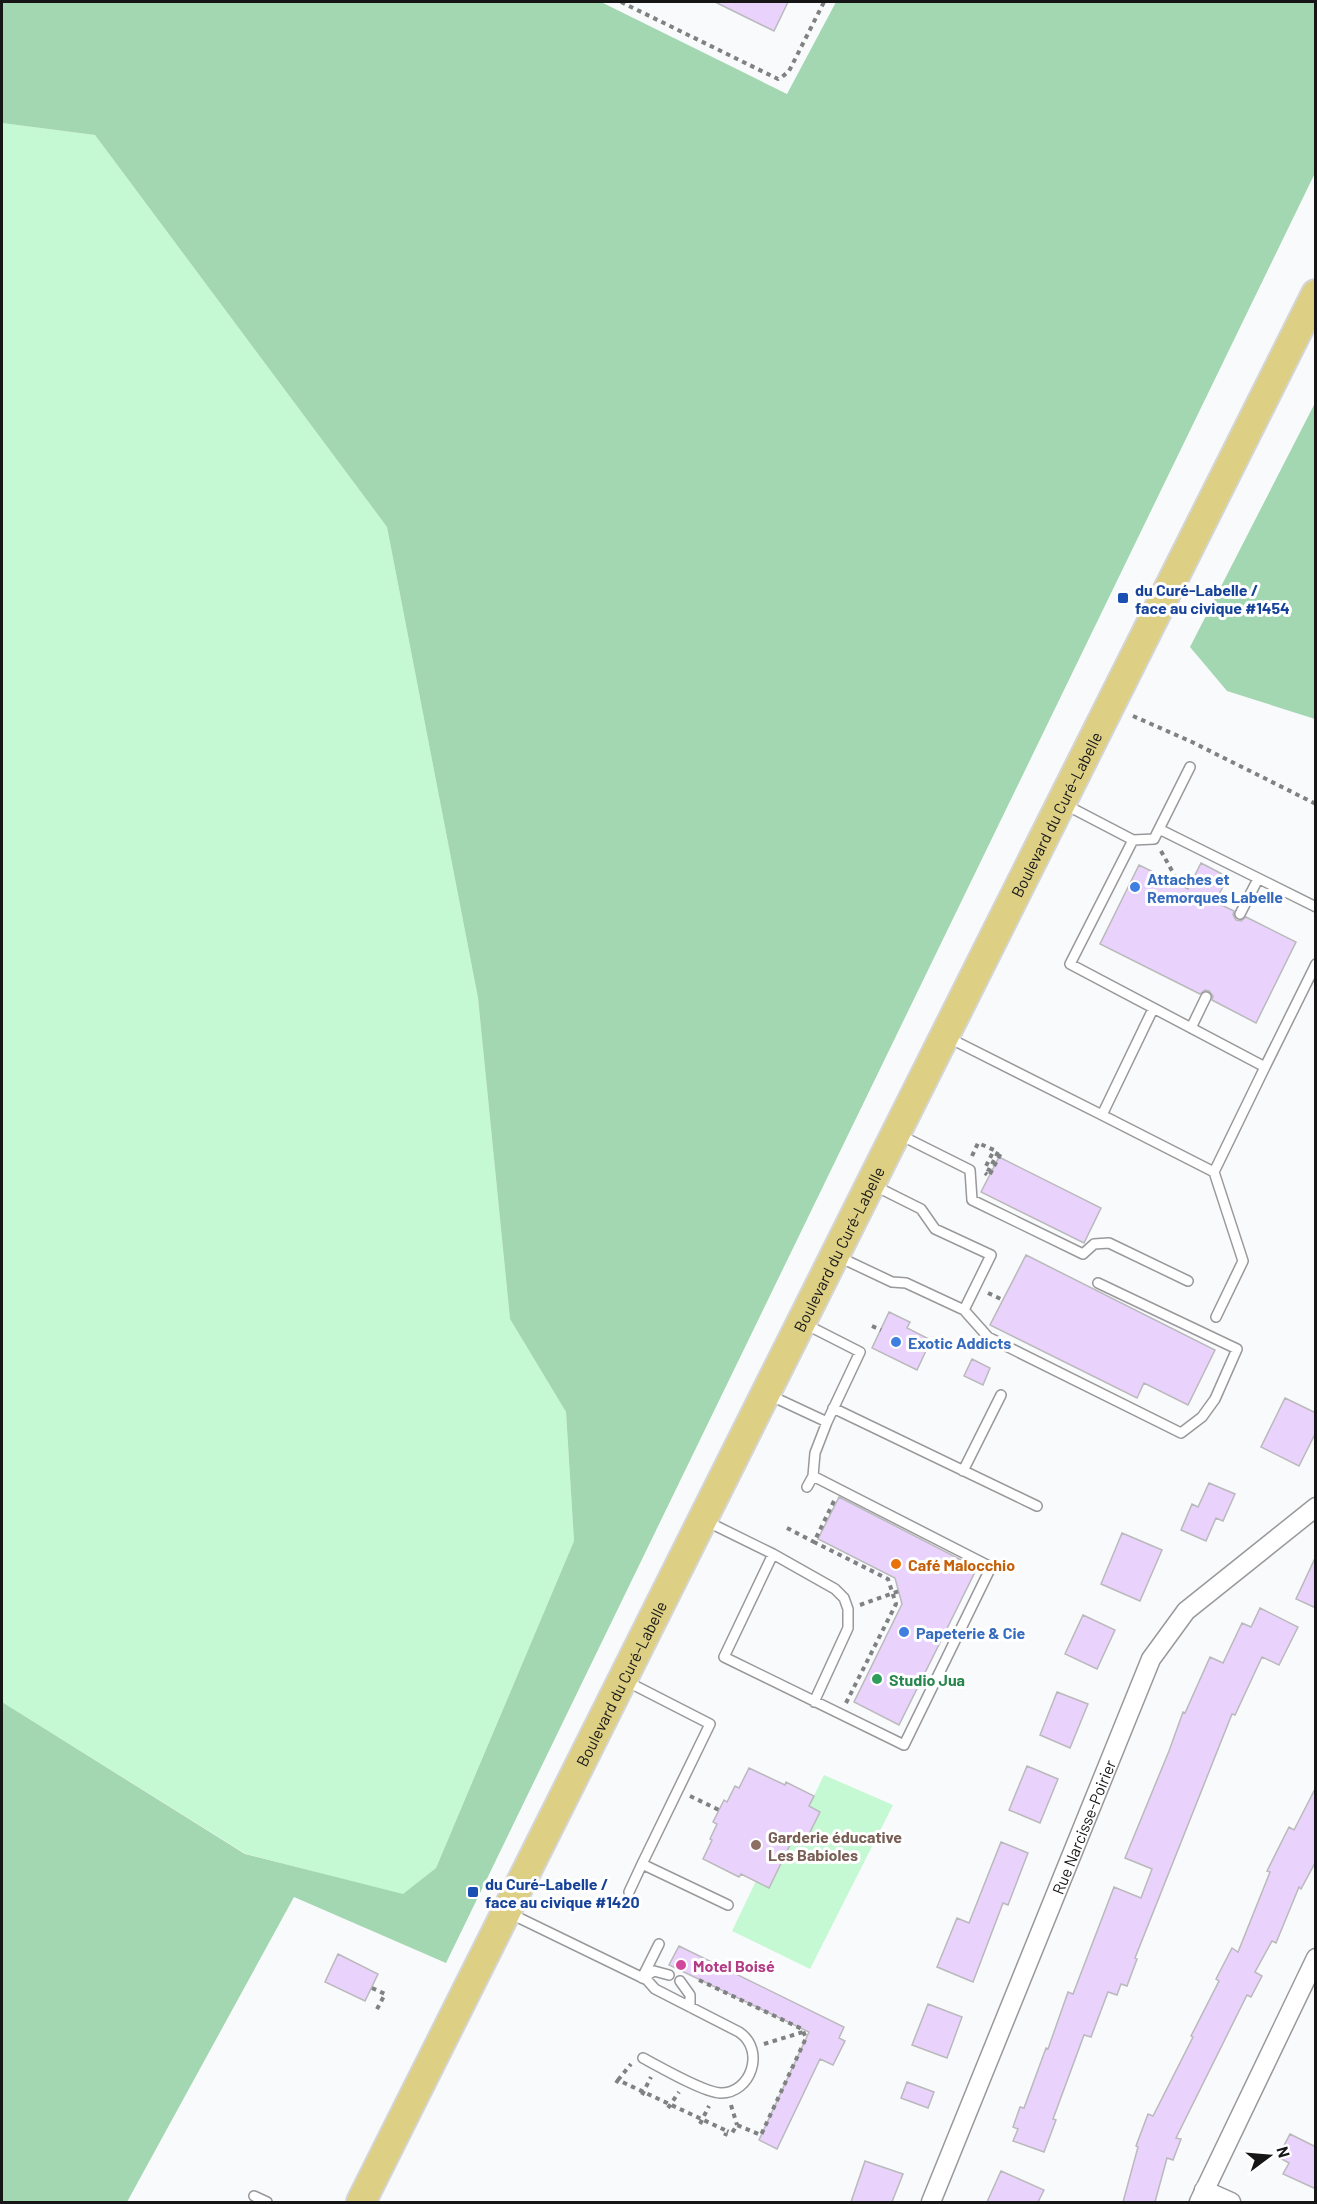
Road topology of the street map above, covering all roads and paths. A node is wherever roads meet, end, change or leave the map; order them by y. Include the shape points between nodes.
1 (621, 2) edge
2 (824, 2) edge
3 (1316, 294) edge
4 (1142, 721) dead end
5 (1190, 768) dead end
6 (1062, 802) junction
7 (1316, 804) edge
8 (1159, 829) junction
9 (1154, 839) junction
10 (1133, 840) junction
11 (1258, 879) junction
12 (1174, 882) dead end
13 (1316, 907) edge
14 (1240, 914) dead end
15 (1316, 964) edge
16 (1206, 997) dead end
17 (1153, 1009) junction
18 (1191, 1028) junction
19 (945, 1036) junction
20 (1265, 1067) junction
21 (1102, 1115) junction
22 (896, 1133) junction
23 (978, 1143) dead end
24 (1214, 1172) junction
25 (989, 1176) dead end
26 (870, 1184) junction
27 (835, 1255) junction
28 (1188, 1281) dead end
29 (1098, 1283) dead end
30 (964, 1310) junction
31 (1216, 1317) dead end
32 (801, 1322) junction
33 (872, 1326) dead end
34 (881, 1330) dead end
35 (765, 1393) junction
36 (1001, 1395) dead end
37 (833, 1408) junction
38 (827, 1422) junction
39 (963, 1471) junction
40 (813, 1476) junction
41 (807, 1486) dead end
42 (1037, 1506) dead end
43 (1316, 1507) edge
44 (702, 1519) junction
45 (787, 1528) dead end
46 (814, 1542) dead end
47 (773, 1554) junction
48 (899, 1591) dead end
49 (848, 1609) junction
50 (623, 1679) junction
51 (814, 1702) junction
52 (705, 1804) dead end
53 (718, 1810) dead end
54 (642, 1864) junction
55 (629, 1892) dead end
56 (728, 1905) dead end
57 (507, 1911) junction
58 (659, 1944) dead end
59 (1316, 1958) edge
60 (669, 1975) dead end
61 (642, 1978) junction
62 (680, 1981) dead end
63 (372, 1988) dead end
64 (690, 2007) junction
65 (376, 2011) dead end
66 (803, 2032) dead end
67 (753, 2047) junction
68 (642, 2058) dead end
69 (621, 2074) dead end
70 (675, 2101) dead end
71 (669, 2106) junction
72 (761, 2135) dead end
73 (254, 2196) dead end
74 (1202, 2196) edge
75 (267, 2202) edge
76 (361, 2202) edge
77 (931, 2202) edge
78 (1231, 2202) edge

1 - 2 path via 778,79 789,71
3 - 6 main road, Boulevard du Curé-Labelle
4 - 7 path
5 - 8 lane
6 - 10 lane
6 - 19 main road, Boulevard du Curé-Labelle
8 - 9 lane
8 - 11 lane
9 - 10 lane
9 - 12 path via 1176,878
10 - 17 lane via 1070,964
11 - 13 lane
11 - 14 lane
15 - 20 lane
16 - 18 lane
17 - 18 lane
17 - 21 lane
18 - 20 lane
19 - 21 lane
19 - 22 main road, Boulevard du Curé-Labelle
20 - 24 lane
21 - 24 lane
22 - 26 main road, Boulevard du Curé-Labelle
22 - 28 lane via 970,1170 972,1200 1083,1254 1094,1244 1108,1244
23 - 25 path via 994,1150 985,1168 989,1170 998,1152 1001,1153
24 - 31 lane via 1243,1261
26 - 27 main road, Boulevard du Curé-Labelle
26 - 30 lane via 921,1209 935,1229 990,1255
27 - 30 lane via 892,1282 906,1282
27 - 32 main road, Boulevard du Curé-Labelle
29 - 30 lane via 1237,1349 1215,1399 1202,1417 1181,1433 988,1337
32 - 35 main road, Boulevard du Curé-Labelle
32 - 37 lane via 860,1352
33 - 34 path
35 - 38 lane
35 - 44 main road, Boulevard du Curé-Labelle
36 - 39 lane
37 - 38 lane
37 - 39 lane
38 - 40 lane via 815,1453
39 - 42 lane
40 - 41 lane
40 - 51 lane via 991,1567 904,1745
43 - 77 street, Rue Narcisse-Poirier via 1186,1611 1151,1659
44 - 47 lane
44 - 50 main road, Boulevard du Curé-Labelle
45 - 46 path
47 - 49 lane via 835,1589
47 - 51 lane via 724,1657
48 - 49 path
49 - 51 lane via 846,1634
50 - 54 lane via 710,1724
50 - 57 main road, Boulevard du Curé-Labelle
52 - 53 path
54 - 55 lane
54 - 56 lane
57 - 61 lane
57 - 76 main road, Boulevard du Curé-Labelle
58 - 61 lane
59 - 74 street
60 - 61 lane via 654,1971
61 - 64 lane
62 - 64 lane via 690,1995
63 - 65 path via 385,1994
64 - 67 lane via 739,2032
66 - 67 path
67 - 68 lane via 753,2063 747,2076 740,2086 725,2092 713,2092
69 - 71 path via 617,2081
70 - 71 path
71 - 72 path via 726,2133 732,2133 737,2124
73 - 75 lane
74 - 78 street

